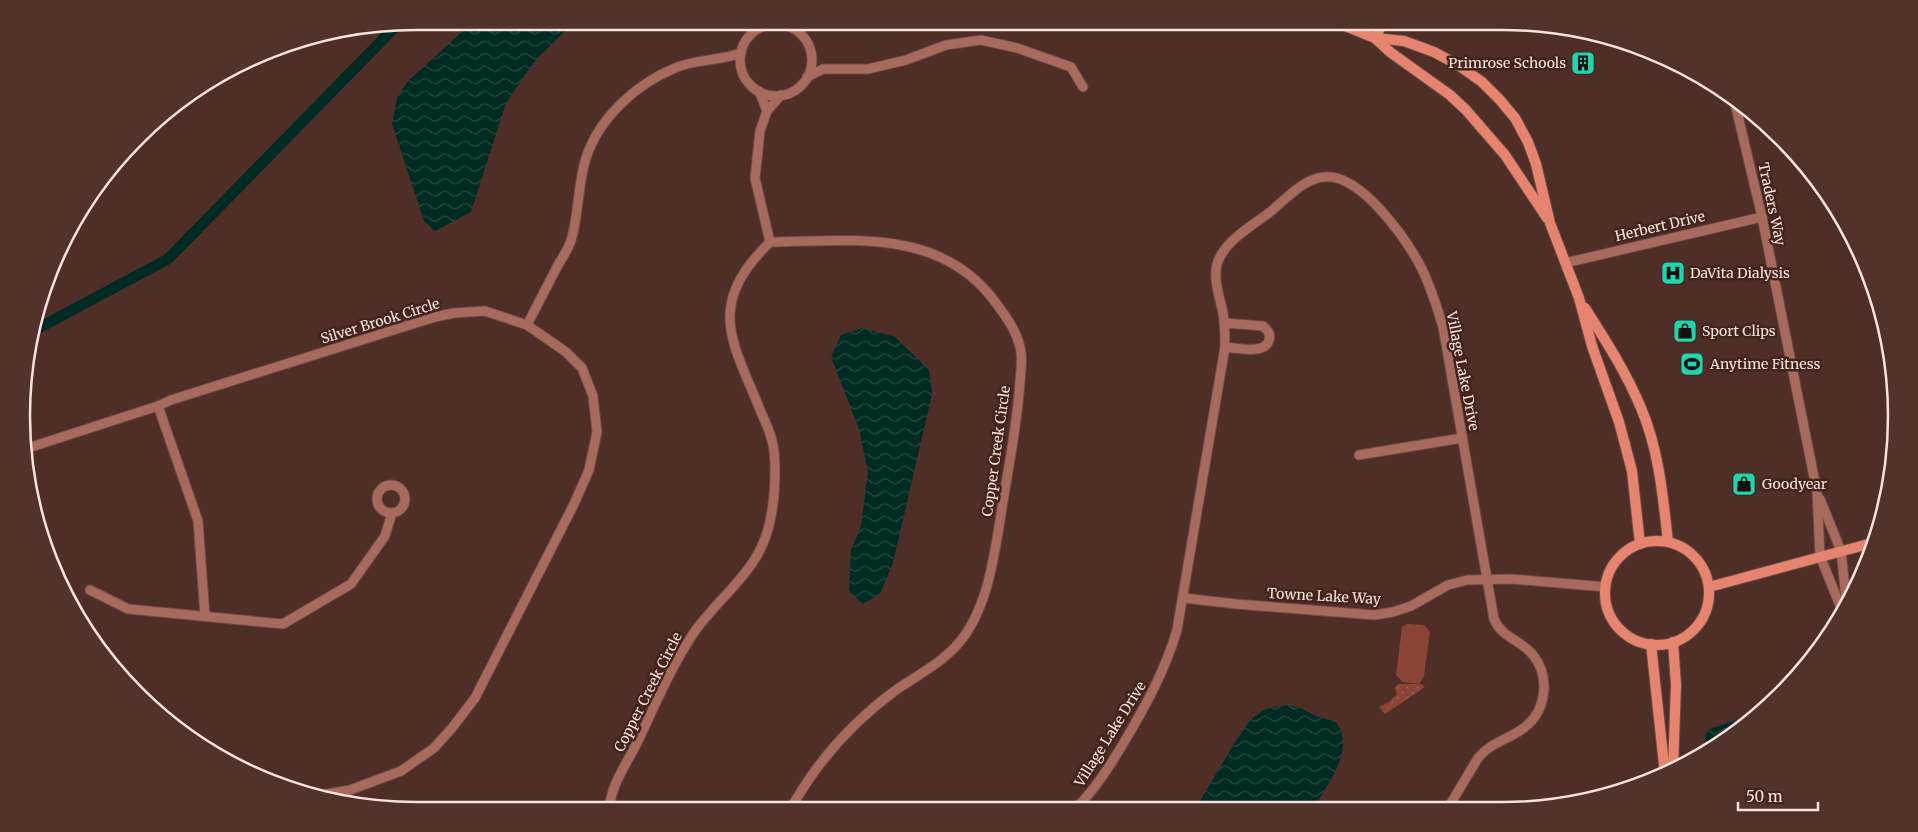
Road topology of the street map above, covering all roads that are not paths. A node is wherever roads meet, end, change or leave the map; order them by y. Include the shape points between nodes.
1 (757, 30) edge
2 (799, 30) edge
3 (1363, 30) edge
4 (1379, 30) edge
5 (1375, 38) junction
6 (741, 54) junction
7 (812, 55) junction
8 (728, 58) junction
9 (741, 65) junction
10 (823, 69) junction
11 (807, 77) junction
12 (1083, 87) dead end
13 (759, 91) junction
14 (781, 95) junction
15 (1737, 110) edge
16 (766, 111) junction
17 (1762, 217) junction
18 (1550, 222) junction
19 (770, 242) junction
20 (1565, 263) junction
21 (1579, 298) junction
22 (1225, 323) junction
23 (527, 325) junction
24 (1225, 347) junction
25 (158, 406) junction
26 (1462, 438) junction
27 (31, 447) edge
28 (1359, 455) dead end
29 (1817, 492) junction
30 (392, 513) dead end
31 (1668, 542) junction
32 (1640, 544) junction
33 (1866, 545) edge
34 (1842, 551) junction
35 (1820, 556) junction
36 (1487, 579) junction
37 (1606, 587) junction
38 (1709, 587) junction
39 (90, 590) dead end
40 (1845, 592) edge
41 (1183, 598) junction
42 (1839, 603) edge
43 (204, 616) junction
44 (1673, 642) junction
45 (1650, 644) junction
46 (1673, 762) edge
47 (1664, 766) edge
48 (333, 793) edge
49 (611, 802) edge
50 (795, 802) edge
51 (1081, 802) edge
52 (1452, 802) edge

1 - 6 street via 746,40
2 - 7 street
3 - 5 street
4 - 5 street
5 - 18 street via 1466,110 1505,155
5 - 18 street via 1404,41 1434,52 1482,82 1500,100 1528,142
6 - 8 street
6 - 9 street
7 - 10 street
7 - 11 street
8 - 9 street
8 - 23 street via 694,61 649,81 630,96 596,134 581,178 572,238
9 - 13 street via 748,81
10 - 11 street
10 - 12 street via 868,69 906,60 946,45 981,40 1071,67
11 - 14 street via 800,87
13 - 14 street
13 - 16 street
14 - 16 street
15 - 17 street, Traders Way
16 - 19 street via 760,131 755,178
17 - 20 street, Herbert Drive
17 - 29 street, Traders Way
18 - 20 street
19 - 49 street, Copper Creek Circle via 740,280 732,298 729,317 732,338 773,442 775,496 770,526 755,560 694,633 670,673 613,789
19 - 50 street, Copper Creek Circle via 877,241 926,250 981,283 1008,318 1020,347 1021,366 1019,407 989,582 970,627 957,645 849,729 814,770
20 - 21 street
21 - 31 street via 1623,368 1642,410 1657,459
21 - 32 street via 1632,471
22 - 24 street, Village Lake Drive
22 - 24 street via 1261,325 1270,336 1268,344 1260,350
22 - 26 street, Village Lake Drive via 1216,273 1226,248 1307,182 1322,177 1344,180 1370,200 1393,226 1426,278 1442,326
23 - 25 street, Silver Brook Circle via 485,311 454,312
23 - 48 street, Silver Brook Circle via 566,352 587,378 593,396 597,432 589,470 476,698 434,748 401,772
24 - 41 street, Village Lake Drive
25 - 27 street, Silver Brook Circle
25 - 43 street via 198,521
26 - 28 street
26 - 36 street, Village Lake Drive
29 - 34 street, Traders Way
29 - 35 street, Traders Way
30 - 43 street via 385,536 351,584 283,624
31 - 32 street
31 - 38 street via 1696,558
32 - 37 street via 1617,560 1609,573
33 - 34 street
34 - 35 street
34 - 40 street, Traders Way
35 - 38 street
35 - 42 street, Traders Way
36 - 37 street, Towne Lake Way
36 - 41 street, Towne Lake Way via 1453,583 1411,606 1374,614
36 - 52 street, Village Lake Drive via 1496,623 1533,656 1543,677 1544,696 1530,723 1481,754
37 - 45 street via 1608,607 1616,625 1638,641
38 - 44 street via 1708,604 1701,621 1689,634
39 - 43 street via 128,609
41 - 51 street, Village Lake Drive via 1171,648 1142,714 1101,779
44 - 45 street
44 - 46 street via 1676,695
45 - 47 street

